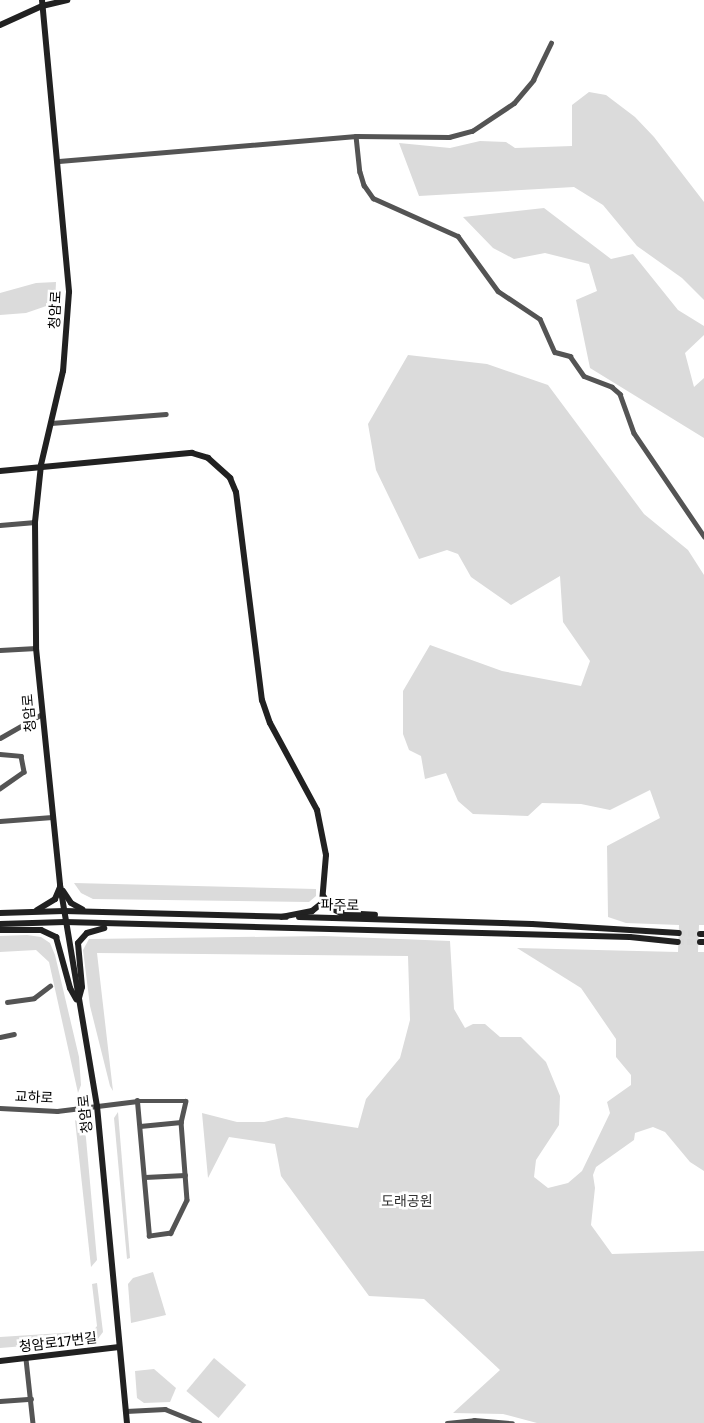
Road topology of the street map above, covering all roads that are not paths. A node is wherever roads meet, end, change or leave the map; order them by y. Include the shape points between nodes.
1 (67, 0) edge
2 (42, 3) edge
3 (0, 25) edge
4 (551, 43) dead end
5 (356, 136) junction
6 (60, 161) junction
7 (166, 414) dead end
8 (52, 422) junction
9 (41, 466) junction
10 (0, 471) edge
11 (35, 522) junction
12 (0, 525) edge
13 (704, 536) edge
14 (36, 648) junction
15 (0, 650) edge
16 (42, 714) junction
17 (0, 738) edge
18 (0, 754) edge
19 (0, 789) edge
20 (52, 817) junction
21 (0, 822) edge
22 (60, 886) junction
23 (324, 897) junction
24 (64, 911) junction
25 (0, 912) edge
26 (30, 912) junction
27 (93, 912) junction
28 (282, 917) junction
29 (385, 918) junction
30 (66, 922) junction
31 (0, 924) edge
32 (183, 926) junction
33 (0, 930) edge
34 (679, 934) tunnel mouth
35 (678, 942) tunnel mouth
36 (50, 986) dead end
37 (7, 1002) dead end
38 (78, 1002) junction
39 (14, 1034) dead end
40 (0, 1037) edge
41 (137, 1101) junction
42 (97, 1106) junction
43 (0, 1108) edge
44 (181, 1122) junction
45 (140, 1126) junction
46 (185, 1175) junction
47 (145, 1177) junction
48 (119, 1348) junction
49 (26, 1359) junction
50 (0, 1361) edge
51 (31, 1399) junction
52 (0, 1401) edge
53 (126, 1411) junction
54 (33, 1423) edge
55 (127, 1423) edge
56 (199, 1423) edge
57 (447, 1423) edge
58 (512, 1423) edge

1 - 2 street
2 - 3 street
2 - 6 street, 청암로
4 - 5 street via 533,80 514,103 472,131 449,137
5 - 6 street
5 - 13 street via 360,172 373,198 458,236 498,291 540,318 555,352 570,356 584,376 612,387 620,394 634,433
6 - 8 street, 청암로 via 69,292 63,371
7 - 8 street
8 - 9 street, 청암로
9 - 10 street
9 - 11 street, 청암로
9 - 23 street via 192,453 208,458 230,478 236,492 262,700 270,723 295,764 317,810 326,855
11 - 12 street
11 - 14 street, 청암로
14 - 15 street
14 - 16 street, 청암로
16 - 17 street
16 - 20 street, 청암로
18 - 19 street via 21,756 24,772
20 - 21 street
20 - 22 street, 청암로
22 - 24 street, 청암로
22 - 26 street via 49,905
22 - 27 street via 71,903
23 - 28 street via 312,911
23 - 29 street via 333,909 341,913 373,914
24 - 26 street, 파주로
24 - 27 street, 파주로
24 - 30 street, 청암로
25 - 26 street, 파주로
27 - 28 street, 파주로
28 - 29 street, 파주로
29 - 34 street, 파주로
30 - 31 street, 파주로
30 - 32 street, 파주로
30 - 38 street, 청암로
32 - 35 street, 파주로
32 - 38 street via 97,928 86,933 78,943 82,987
33 - 38 street via 42,930 56,937 70,988
36 - 37 street via 34,998
38 - 42 street, 청암로
39 - 40 street
41 - 42 street, 교하로
41 - 44 street, 교하로 via 186,1101
41 - 45 street
42 - 43 street, 교하로 via 57,1111
42 - 48 street, 청암로
44 - 45 street
44 - 46 street
45 - 47 street
46 - 47 street
46 - 47 street via 187,1200 170,1233 149,1236
48 - 49 street, 청암로17번길
48 - 53 street, 청암로
49 - 50 street, 청암로17번길
49 - 51 street
51 - 52 street
51 - 54 street
53 - 55 street, 청암로
53 - 56 street via 165,1409
57 - 58 street via 474,1420

